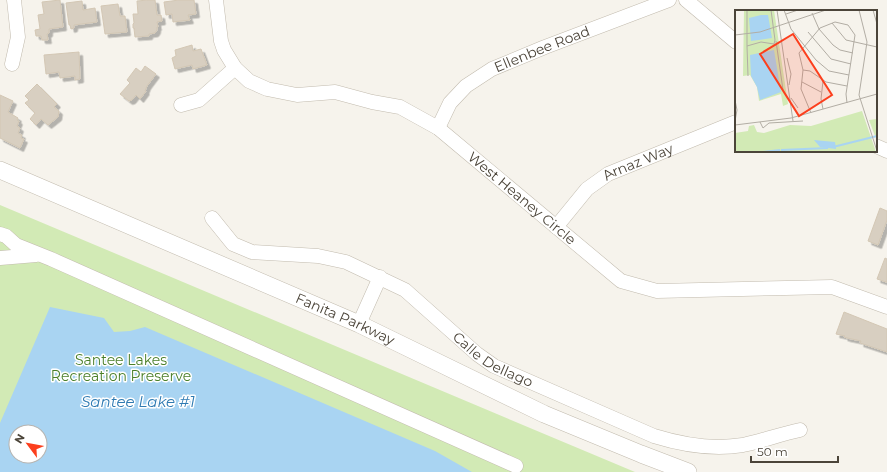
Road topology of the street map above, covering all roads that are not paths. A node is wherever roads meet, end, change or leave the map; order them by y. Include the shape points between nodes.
1 (14, 0) edge
2 (216, 0) edge
3 (669, 0) edge
4 (686, 0) edge
5 (735, 41) edge
6 (12, 64) dead end
7 (235, 68) junction
8 (181, 105) dead end
9 (735, 122) edge
10 (438, 128) junction
11 (877, 146) edge
12 (887, 151) edge
13 (0, 170) edge
14 (212, 218) dead end
15 (556, 227) junction
16 (0, 234) edge
17 (16, 246) junction
18 (0, 249) edge
19 (41, 255) junction
20 (0, 258) edge
21 (380, 278) junction
22 (887, 307) edge
23 (359, 324) junction
24 (800, 430) dead end
25 (516, 466) dead end
26 (688, 472) edge

1 - 6 street via 18,37
2 - 7 street, West Heaney Circle via 221,41
3 - 10 street, Ellenbee Road via 492,69 466,86 450,103
4 - 5 street
7 - 8 street via 199,100
7 - 10 street, West Heaney Circle via 249,81 267,89 297,95 335,92 400,107
9 - 15 street, Arnaz Way via 608,174 587,189
10 - 15 street, West Heaney Circle
11 - 12 street
13 - 23 street, Fanita Parkway
14 - 21 street, Calle Dellago via 233,244 252,252 346,262
15 - 22 street, West Heaney Circle via 621,281 657,291 832,287
16 - 17 street
17 - 18 street
17 - 19 street
19 - 20 street
19 - 25 street
21 - 23 street
21 - 24 street, Calle Dellago via 405,290 494,366 654,436 695,446 727,446 743,445
23 - 26 street, Fanita Parkway via 544,414

